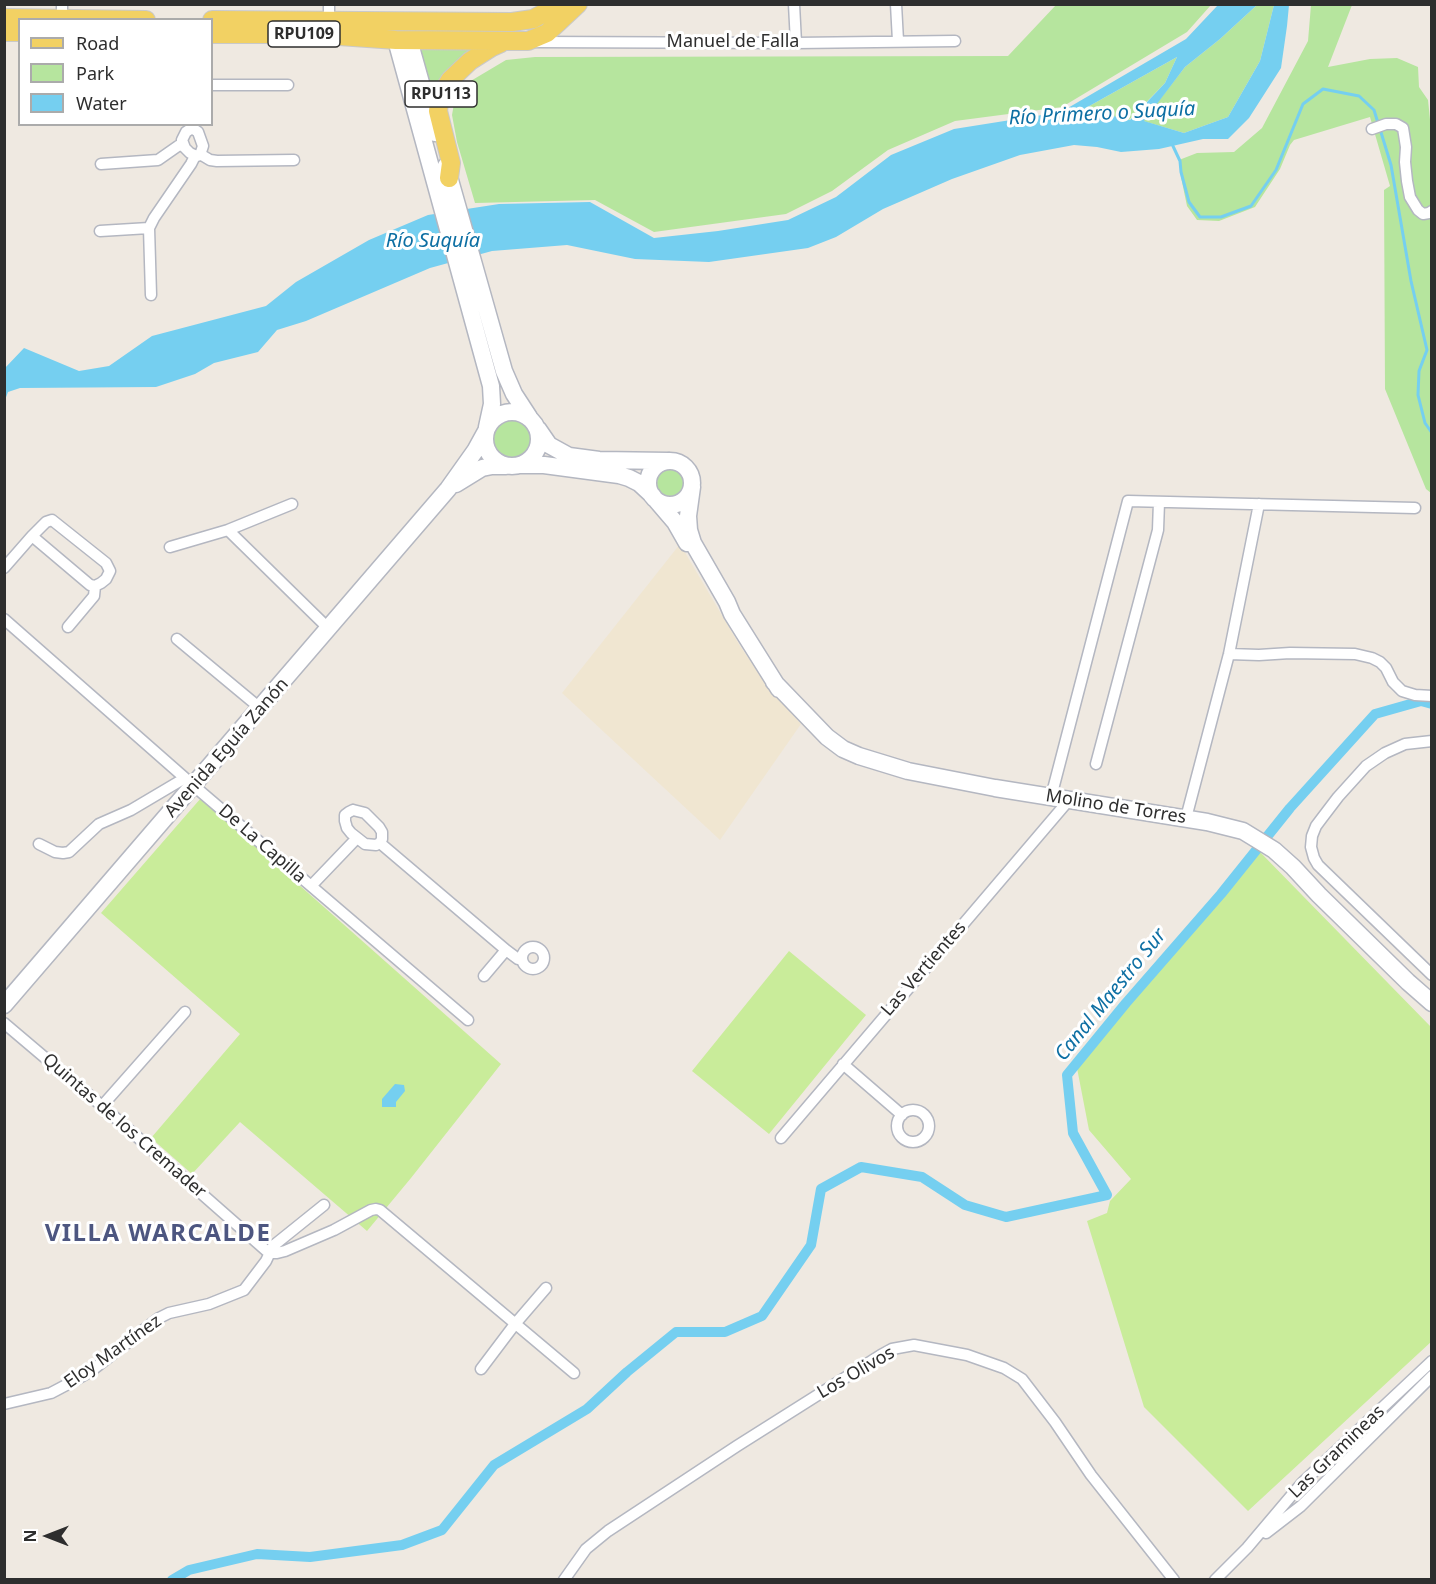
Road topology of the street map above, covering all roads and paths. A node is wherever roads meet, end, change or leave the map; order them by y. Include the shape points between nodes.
1 (556, 4) edge
2 (578, 4) edge
3 (794, 4) edge
4 (896, 4) edge
5 (62, 14) edge
6 (332, 15) edge
7 (4, 18) edge
8 (118, 18) edge
9 (533, 19) junction
10 (213, 20) edge
11 (554, 27) junction
12 (213, 34) edge
13 (402, 36) junction
14 (955, 40) dead end
15 (511, 41) junction
16 (898, 41) junction
17 (569, 43) junction
18 (796, 43) junction
19 (213, 85) edge
20 (288, 85) dead end
21 (192, 126) edge
22 (1372, 129) dead end
23 (183, 145) junction
24 (197, 155) junction
25 (294, 160) dead end
26 (101, 164) dead end
27 (446, 186) junction
28 (1431, 211) edge
29 (149, 228) junction
30 (99, 231) dead end
31 (151, 295) dead end
32 (478, 308) junction
33 (533, 422) junction
34 (487, 429) junction
35 (669, 461) junction
36 (515, 466) junction
37 (692, 487) junction
38 (448, 489) junction
39 (655, 498) junction
40 (1159, 502) junction
41 (292, 504) dead end
42 (1259, 504) junction
43 (1414, 508) dead end
44 (228, 530) junction
45 (32, 536) junction
46 (170, 548) dead end
47 (4, 568) edge
48 (95, 586) junction
49 (732, 614) junction
50 (4, 618) edge
51 (68, 627) dead end
52 (329, 629) junction
53 (177, 639) dead end
54 (1229, 654) junction
55 (1431, 696) edge
56 (260, 708) junction
57 (1431, 741) edge
58 (1096, 764) dead end
59 (190, 782) junction
60 (1051, 797) junction
61 (1069, 800) junction
62 (1186, 818) junction
63 (356, 839) junction
64 (380, 843) junction
65 (39, 844) dead end
66 (311, 886) junction
67 (507, 950) junction
68 (522, 960) dead end
69 (1431, 975) edge
70 (484, 976) dead end
71 (1428, 999) edge
72 (4, 1005) edge
73 (185, 1012) dead end
74 (468, 1020) dead end
75 (4, 1023) edge
76 (843, 1064) junction
77 (102, 1106) junction
78 (902, 1115) dead end
79 (781, 1138) dead end
80 (324, 1205) dead end
81 (269, 1253) junction
82 (546, 1288) dead end
83 (515, 1324) junction
84 (1431, 1361) edge
85 (482, 1369) dead end
86 (574, 1373) dead end
87 (1431, 1376) edge
88 (4, 1404) edge
89 (1247, 1548) junction
90 (564, 1580) edge
91 (1174, 1580) edge
92 (1215, 1580) edge

1 - 9 main road, RPU109
2 - 11 main road, RPU109
3 - 18 street
4 - 16 street
5 - 7 main road
5 - 8 main road
6 - 9 main road, RPU109 via 512,22
6 - 10 main road, RPU109
6 - 13 main road
9 - 13 main road via 523,28 502,31
11 - 15 main road, Manuel de Falla / RPU109 via 534,39
11 - 17 street
12 - 13 main road, Manuel de Falla / RPU109
13 - 15 main road, Manuel de Falla / RPU109
13 - 27 main road, RPU113 via 428,109
14 - 16 street, Manuel de Falla
15 - 17 street, Manuel de Falla
15 - 27 main road, RPU113 via 470,61 440,96 438,111 451,163
16 - 18 street, Manuel de Falla
17 - 18 street, Manuel de Falla
19 - 20 street
21 - 23 street via 183,137
21 - 24 street via 201,139
22 - 28 street via 1386,124 1403,128 1410,197 1423,214
23 - 24 street
23 - 26 street via 158,160
24 - 25 street via 210,160
24 - 29 street
27 - 32 main road, RPU113
29 - 30 street
29 - 31 street
32 - 33 main road, RPU113 via 507,380
32 - 34 main road, RPU113 via 492,392
33 - 34 main road via 517,412 504,412 493,418
33 - 35 main road, RPU113 via 549,445 569,456
33 - 36 main road via 540,438 537,450 530,459
34 - 36 main road, RPU113 via 485,441 490,454 501,464
34 - 38 main road, Avenida Eguía Zanón
35 - 37 main road via 687,468
35 - 39 main road via 652,471 648,484
36 - 38 main road, Avenida Eguía Zanón via 482,468
36 - 39 main road, Molino de Torres via 544,465 619,475 639,483
37 - 39 main road via 681,502 669,505
37 - 49 main road, Molino de Torres via 690,536
38 - 52 main road, Avenida Eguía Zanón
39 - 49 main road, Molino de Torres via 680,530
40 - 42 street
40 - 58 street via 1158,530
40 - 60 street via 1128,501
41 - 44 street
42 - 43 street
42 - 54 street
44 - 46 street
44 - 52 street
45 - 47 street
45 - 48 street
45 - 48 street via 52,520 106,563 110,571
48 - 51 street via 94,596
49 - 60 main road, Molino de Torres via 782,695 836,750 865,764 890,770
50 - 59 street, De La Capilla
52 - 56 main road, Avenida Eguía Zanón
53 - 56 street
54 - 55 street via 1355,654 1380,662 1402,691
54 - 62 street
56 - 59 main road, Avenida Eguía Zanón
57 - 69 street via 1406,744 1366,766 1316,826 1311,848 1318,865
59 - 65 street via 99,824 69,852 55,852
59 - 66 street, De La Capilla
59 - 72 main road, Avenida Eguía Zanón
60 - 61 main road, Molino de Torres
61 - 62 main road, Molino de Torres
61 - 76 street, Las Vertientes
62 - 71 main road, Molino de Torres via 1243,831 1274,850 1322,891
63 - 64 street via 371,846
63 - 64 street via 345,821 345,815 353,810 365,813 379,827
63 - 66 street
64 - 67 street
66 - 74 street, De La Capilla
67 - 68 street
67 - 70 street
73 - 77 street
75 - 77 street, Quintas de los Cremader
76 - 78 street
76 - 79 street, Las Vertientes
77 - 81 street, Quintas de los Cremader
80 - 81 street, Eloy Martínez via 279,1240
81 - 83 street via 303,1244 380,1210
81 - 88 street, Eloy Martínez via 244,1290 209,1304 169,1313 70,1383 51,1393
82 - 83 street
83 - 85 street
83 - 86 street
84 - 89 street, Las Gramineas via 1302,1484
87 - 89 street, Las Gramineas via 1301,1506
89 - 92 street, Las Gramineas
90 - 91 street, Los Olivos via 586,1549 608,1531 872,1361 892,1349 914,1345 967,1354 1022,1379

